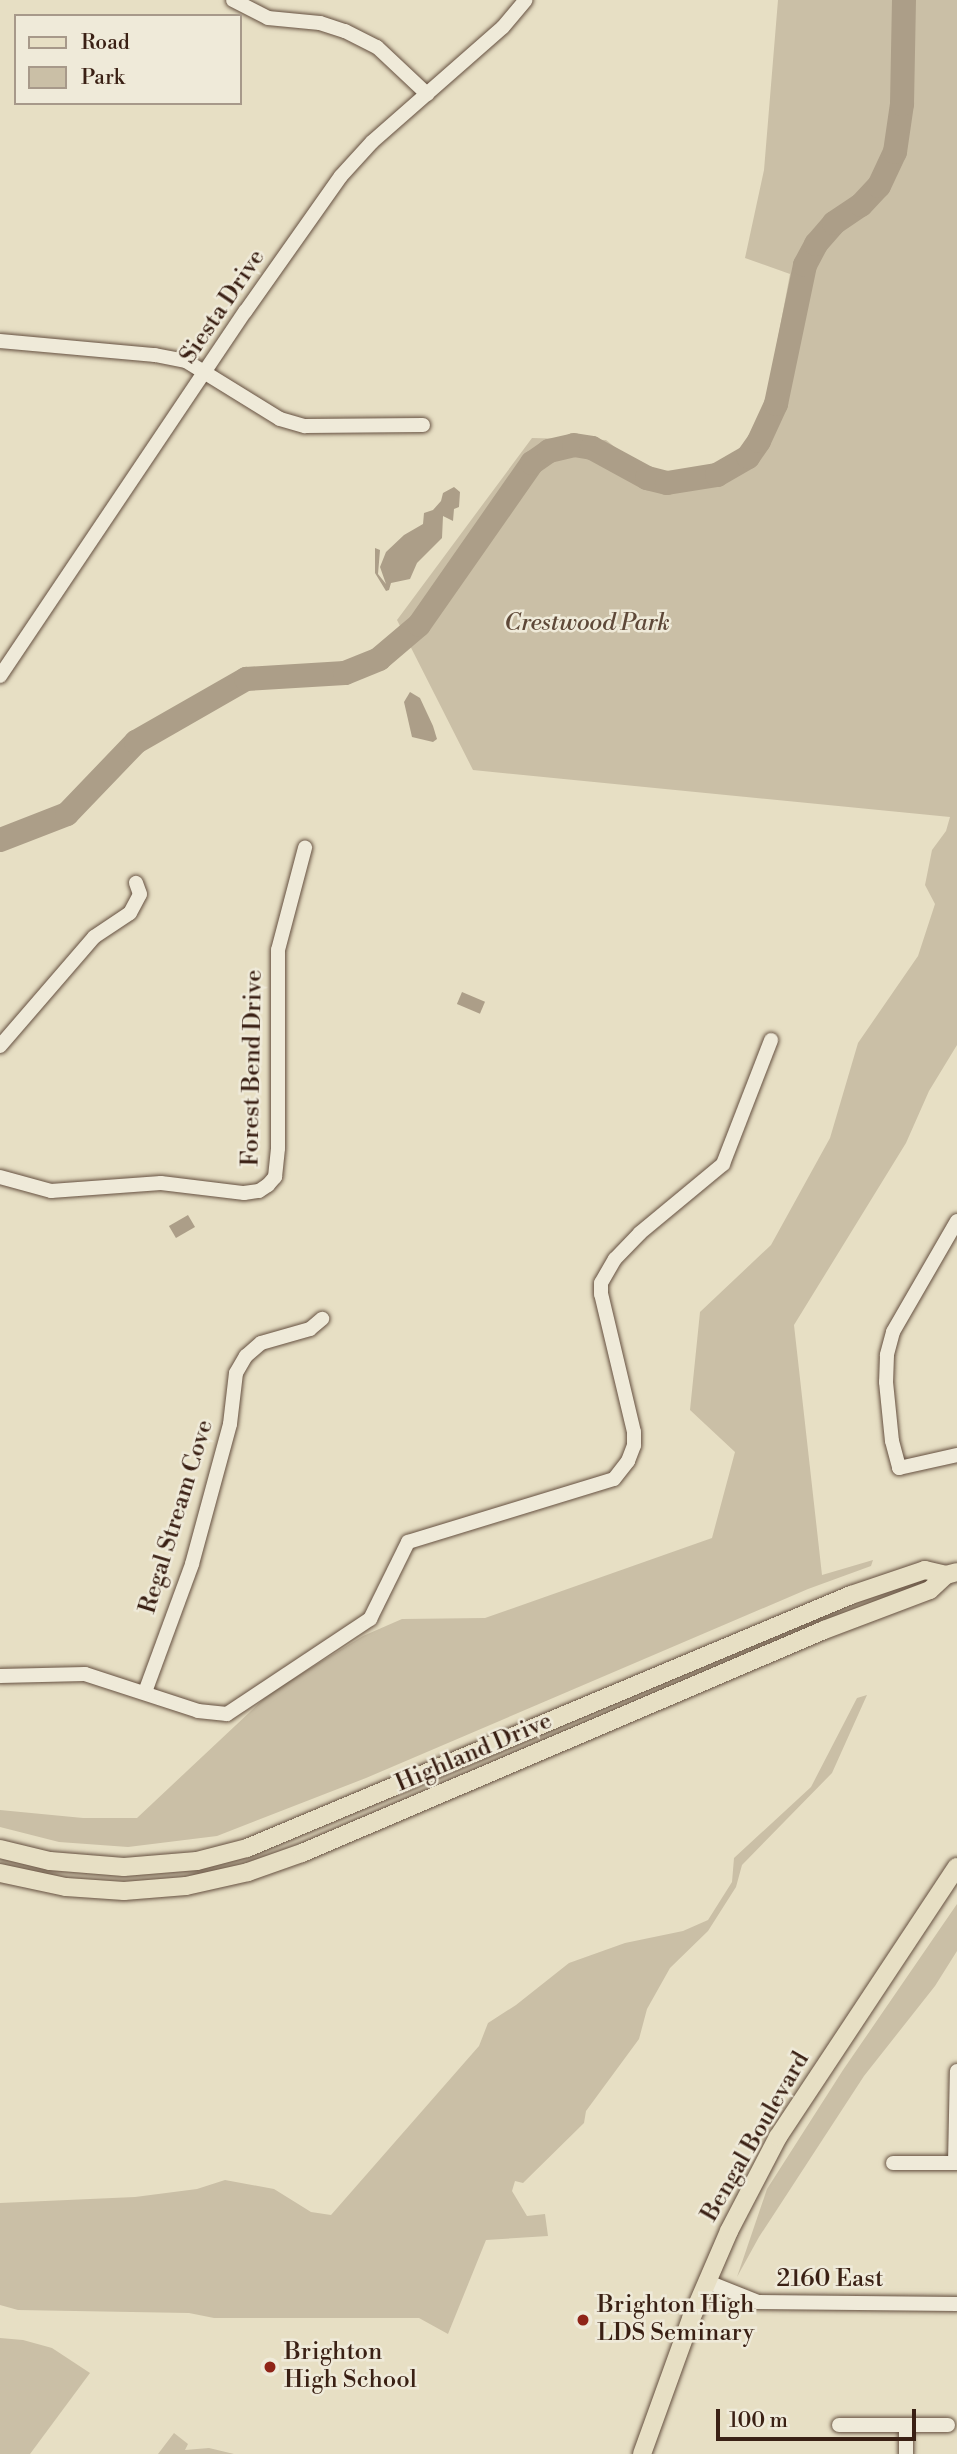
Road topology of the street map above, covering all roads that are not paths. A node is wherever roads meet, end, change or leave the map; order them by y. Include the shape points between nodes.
1 (233, 0) edge
2 (526, 0) edge
3 (428, 94) junction
4 (0, 341) edge
5 (206, 372) junction
6 (423, 425) dead end
7 (2, 667) edge
8 (305, 848) dead end
9 (136, 883) dead end
10 (771, 1040) dead end
11 (0, 1045) edge
12 (0, 1177) edge
13 (957, 1221) edge
14 (322, 1319) dead end
15 (957, 1455) edge
16 (951, 1573) edge
17 (0, 1676) edge
18 (145, 1692) junction
19 (0, 1849) edge
20 (957, 1867) edge
21 (0, 1873) edge
22 (957, 2071) edge
23 (893, 2163) dead end
24 (956, 2163) edge
25 (708, 2281) junction
26 (957, 2304) edge
27 (839, 2425) dead end
28 (906, 2425) junction
29 (948, 2425) dead end
30 (642, 2454) edge
31 (906, 2454) edge

1 - 3 street via 268,18 320,23 345,31 377,47
2 - 3 street, Siesta Drive via 503,27
3 - 5 street, Siesta Drive via 341,176
4 - 5 street via 155,355 186,361
5 - 6 street via 279,419 304,426
5 - 7 street, Siesta Drive
8 - 12 street, Forest Bend Drive via 278,950 278,1148 275,1177 268,1185 244,1192 161,1183 51,1191
9 - 11 street via 140,894 130,913 94,937
10 - 18 street via 723,1164 640,1233 615,1259 601,1283 634,1432 632,1452 621,1472 600,1485 408,1542 370,1619 238,1709 227,1714 198,1711
13 - 15 street via 893,1332 887,1355 892,1441 899,1468
14 - 18 street, Regal Stream Cove via 310,1329 261,1343 236,1373 230,1423 192,1564
16 - 19 main road, Highland Drive via 925,1570 851,1594 247,1848 197,1861 124,1867 50,1861
16 - 21 main road, Highland Drive via 930,1590 835,1625 248,1872 186,1886 124,1891 66,1887
17 - 18 street via 85,1674
20 - 25 main road, Bengal Boulevard via 778,2137
22 - 24 street
23 - 24 street
25 - 26 street, 2160 East via 758,2302
25 - 30 main road, Bengal Boulevard
27 - 28 street
28 - 29 street
28 - 31 street

